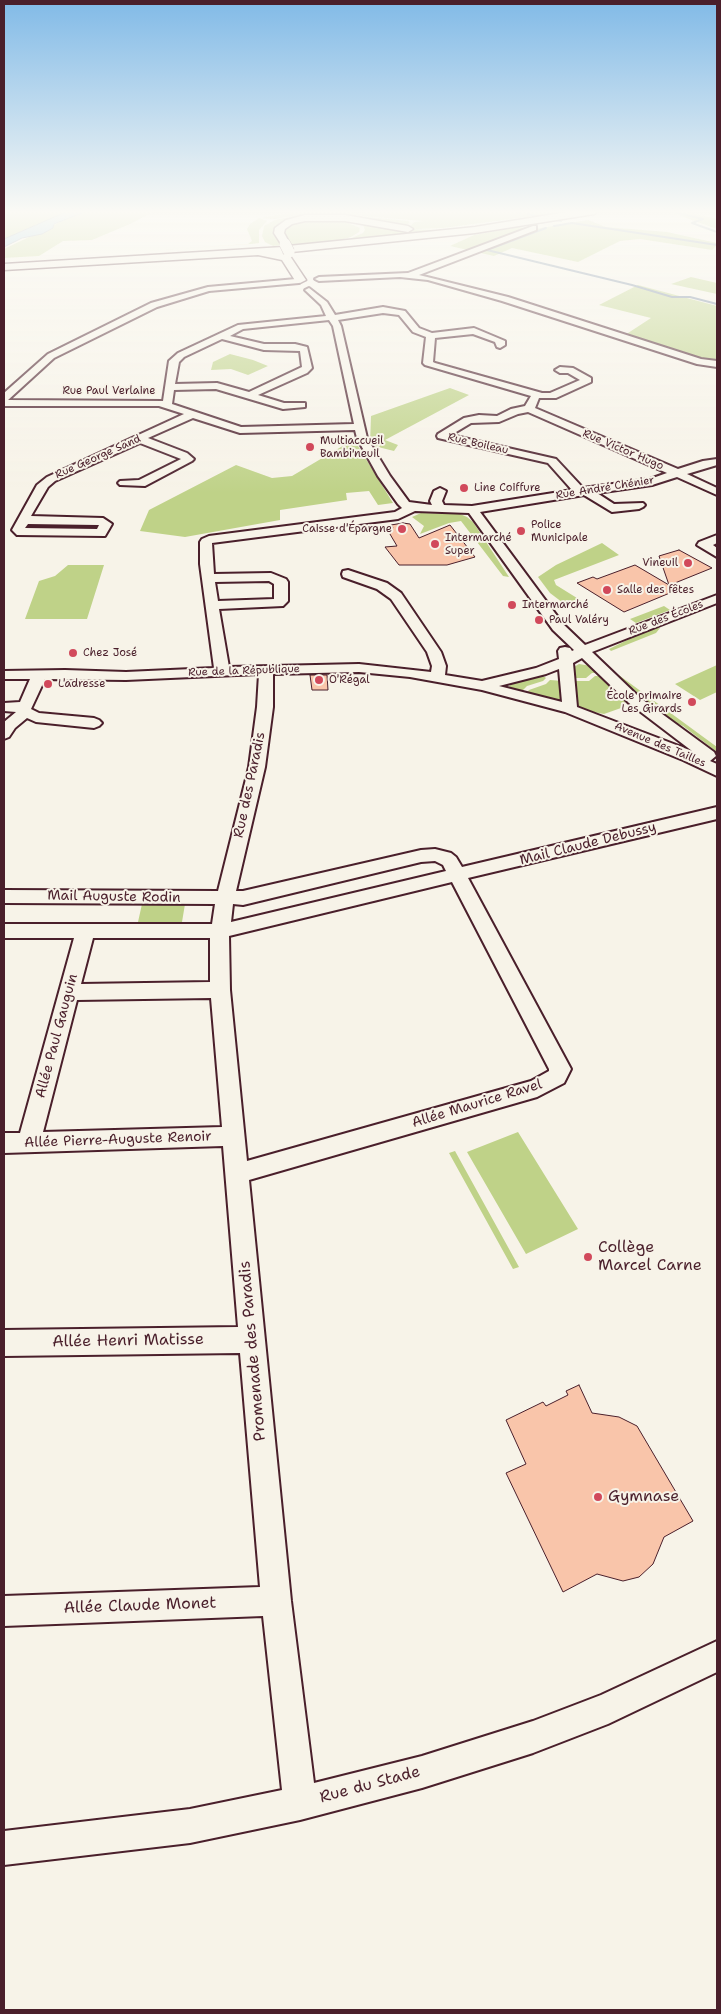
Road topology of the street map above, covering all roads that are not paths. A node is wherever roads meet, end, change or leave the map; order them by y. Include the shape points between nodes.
1 (154, 305) edge
2 (325, 305) edge
3 (520, 305) edge
4 (334, 318) junction
5 (221, 336) junction
6 (431, 336) junction
7 (500, 345) dead end
8 (276, 347) junction
9 (304, 349) junction
10 (717, 364) edge
11 (560, 370) dead end
12 (170, 387) junction
13 (251, 395) junction
14 (536, 395) junction
15 (4, 398) edge
16 (4, 403) edge
17 (167, 405) junction
18 (301, 405) dead end
19 (529, 409) junction
20 (191, 415) junction
21 (360, 427) junction
22 (140, 439) junction
23 (717, 462) edge
24 (678, 473) junction
25 (124, 483) dead end
26 (440, 491) dead end
27 (582, 492) junction
28 (717, 492) edge
29 (639, 505) dead end
30 (413, 507) junction
31 (438, 508) junction
32 (472, 510) junction
33 (24, 520) junction
34 (717, 539) edge
35 (717, 553) edge
36 (348, 574) dead end
37 (208, 578) junction
38 (717, 599) edge
39 (212, 605) junction
40 (561, 630) junction
41 (608, 641) junction
42 (582, 650) junction
43 (566, 662) junction
44 (595, 663) junction
45 (266, 669) junction
46 (222, 671) junction
47 (40, 674) junction
48 (4, 675) edge
49 (437, 677) junction
50 (483, 686) junction
51 (4, 707) edge
52 (628, 708) junction
53 (23, 709) junction
54 (570, 709) junction
55 (602, 720) junction
56 (94, 722) dead end
57 (4, 734) edge
58 (717, 763) edge
59 (717, 771) edge
60 (717, 813) edge
61 (458, 875) junction
62 (4, 896) edge
63 (225, 899) junction
64 (4, 931) edge
65 (85, 931) junction
66 (220, 931) junction
67 (220, 990) junction
68 (68, 992) junction
69 (233, 1136) junction
70 (29, 1142) junction
71 (4, 1143) edge
72 (236, 1174) junction
73 (252, 1340) junction
74 (4, 1343) edge
75 (276, 1601) junction
76 (4, 1611) edge
77 (717, 1656) edge
78 (300, 1803) junction
79 (4, 1848) edge

1 - 15 street via 65,348 34,369
2 - 4 street
3 - 10 street via 700,362
4 - 5 street via 246,325
4 - 6 street via 383,310 398,311 416,330
4 - 21 street
5 - 8 street
5 - 12 street via 176,358
6 - 7 street via 474,331 500,341
6 - 14 street via 428,363
8 - 9 street
8 - 9 street via 299,337
9 - 13 street via 307,368 304,371
11 - 14 street via 570,370 588,380 552,396
12 - 13 street via 217,386
12 - 17 street
13 - 18 street via 283,406
14 - 19 street
16 - 17 street, Rue Paul Verlaine
17 - 20 street, Rue Paul Verlaine
19 - 24 street, Rue Victor Hugo
19 - 27 street, Rue Boileau via 515,411 499,419 468,420 442,436 552,461
20 - 21 street, Rue Paul Verlaine via 240,430
20 - 22 street, Rue George Sand
21 - 30 street via 368,450 402,502
22 - 25 street via 184,455 188,460 141,484
22 - 33 street, Rue George Sand via 51,478 43,485
23 - 24 street, Rue André Chénier
24 - 27 street, Rue André Chénier via 652,482
24 - 28 street, Rue Victor Hugo
26 - 31 street
27 - 29 street via 612,508
27 - 32 street, Rue André Chénier
30 - 31 street, Rue André Chénier
30 - 37 street via 398,515 213,539 206,542
31 - 32 street, Rue André Chénier
32 - 40 street
33 - 33 street via 18,530 21,532 97,534 104,531 106,524 99,521
34 - 35 street via 703,545
36 - 49 street via 382,586 396,596 434,652 439,666
37 - 39 street
37 - 39 street via 271,577 281,582 278,603
38 - 41 street, Rue des Écoles
39 - 46 street
40 - 41 street, Rue des Écoles
40 - 42 street
40 - 43 street
41 - 42 street, Rue des Écoles
41 - 44 street via 596,653
42 - 43 street, Rue des Écoles
42 - 44 street
43 - 44 street
43 - 50 street, Rue des Écoles
43 - 54 street
44 - 52 street
45 - 46 street, Rue de la République
45 - 49 street, Rue de la République via 359,668
45 - 63 street, Rue des Paradis via 265,707 256,767
46 - 47 street, Rue de la République via 126,676
47 - 48 street, Rue de la République
47 - 53 street
49 - 50 street, Rue de la République
50 - 54 street, Rue de la République
51 - 53 street
52 - 55 street
52 - 58 street
53 - 56 street via 36,717
53 - 57 street
54 - 55 street, Avenue des Tailles
55 - 59 street, Avenue des Tailles
60 - 61 street, Mail Claude Debussy
61 - 63 street via 445,857 421,856 243,898
61 - 66 street, Mail Claude Debussy
61 - 72 street, Allée Maurice Ravel via 560,1069 557,1077 538,1088
62 - 63 street, Mail Auguste Rodin
63 - 66 street, Promenade des Paradis
64 - 65 street
65 - 66 street
65 - 68 street, Allée Paul Gauguin
66 - 67 street, Promenade des Paradis
67 - 68 street
67 - 69 street, Promenade des Paradis
68 - 70 street, Allée Paul Gauguin
69 - 70 street, Allée Pierre-Auguste Renoir
69 - 72 street, Promenade des Paradis
70 - 71 street, Allée Pierre-Auguste Renoir
72 - 73 street, Promenade des Paradis
73 - 74 street, Allée Henri Matisse
73 - 75 street, Promenade des Paradis
75 - 76 street, Allée Claude Monet
75 - 78 street, Promenade des Paradis
77 - 78 street, Rue du Stade via 608,1708 533,1737 422,1772
78 - 79 street, Rue du Stade via 174,1829

